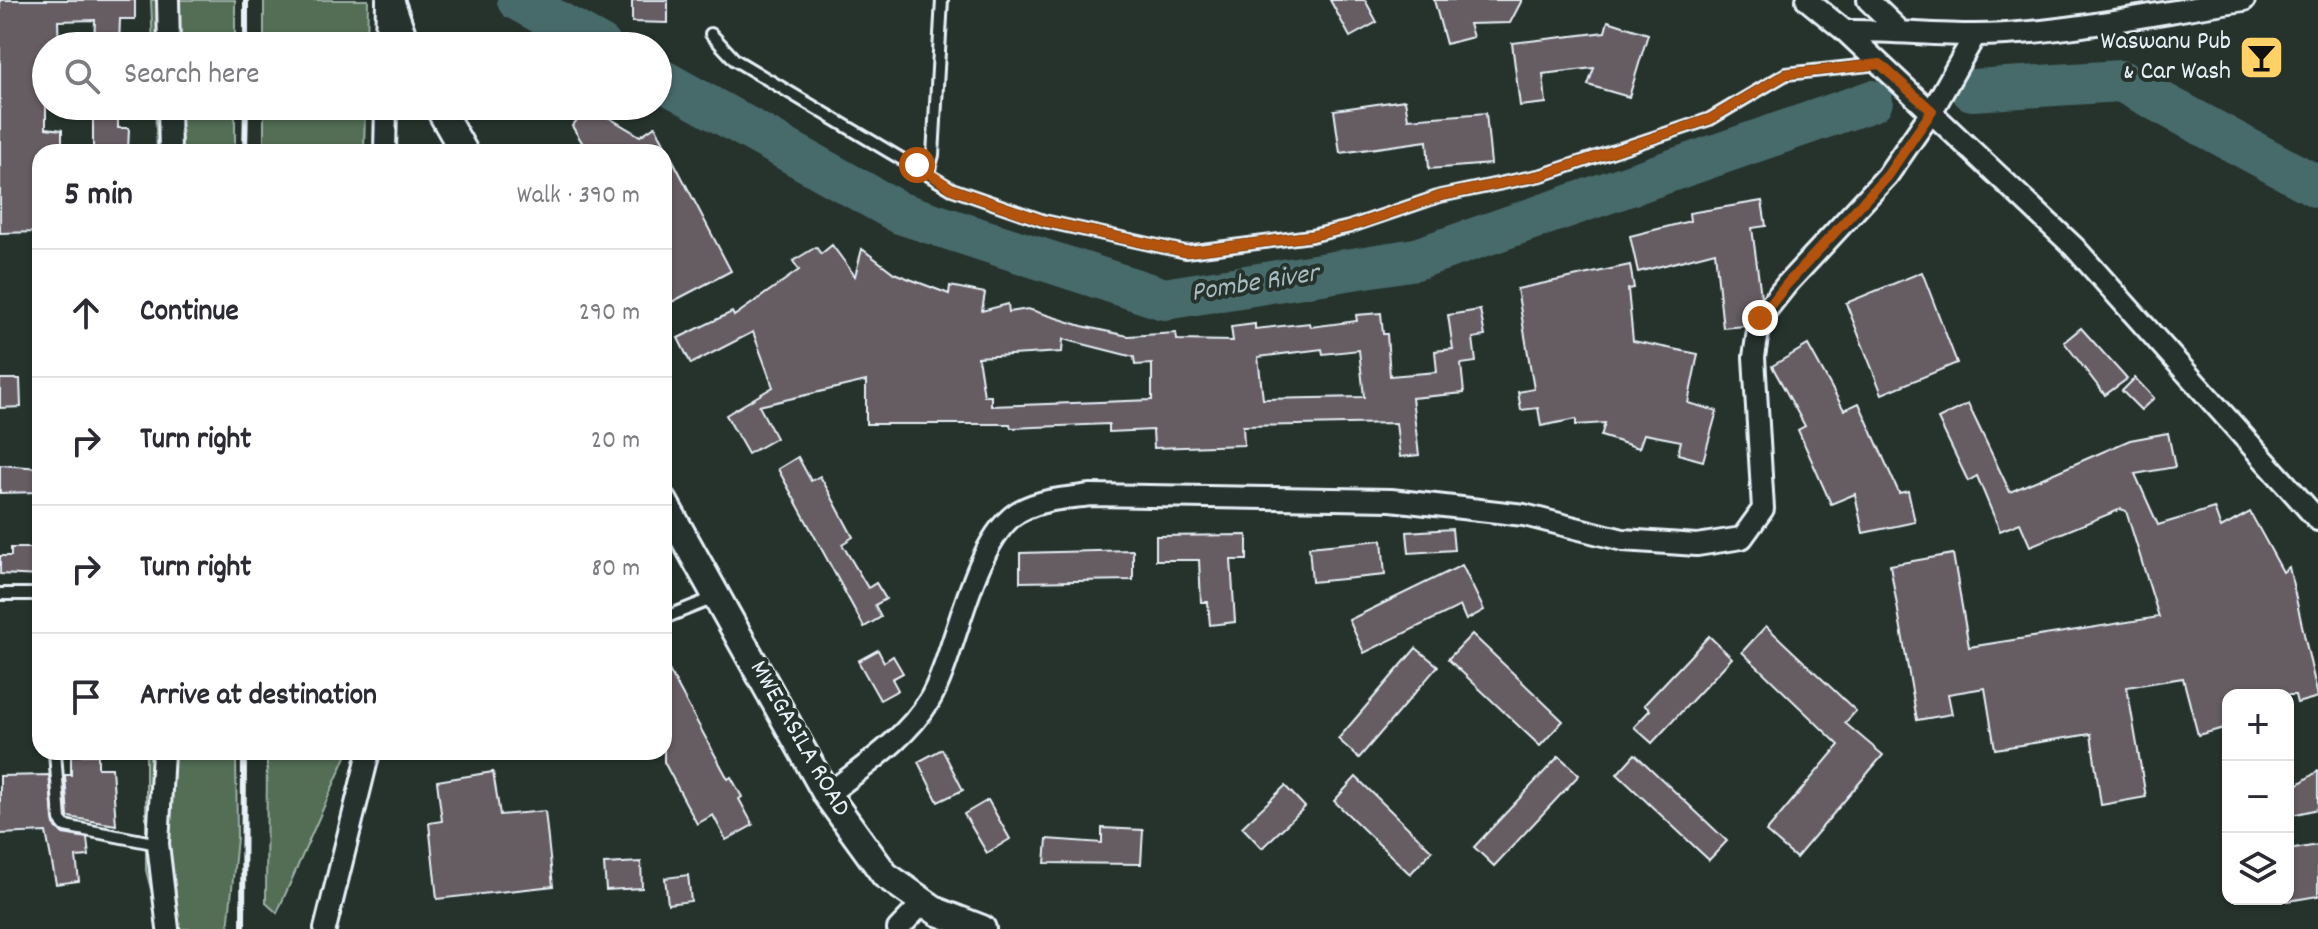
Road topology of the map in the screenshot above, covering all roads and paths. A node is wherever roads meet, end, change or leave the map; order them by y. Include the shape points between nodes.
1 (168, 0) edge
2 (389, 0) edge
3 (942, 0) edge
4 (1807, 0) edge
5 (1868, 0) edge
6 (2244, 0) edge
7 (1898, 29) junction
8 (1845, 31) junction
9 (169, 32) edge
10 (387, 32) edge
11 (401, 32) edge
12 (711, 34) dead end
13 (1975, 35) junction
14 (1880, 64) junction
15 (1932, 111) junction
16 (169, 120) edge
17 (386, 120) edge
18 (446, 120) edge
19 (170, 144) edge
20 (385, 144) edge
21 (459, 144) edge
22 (928, 173) junction
23 (672, 516) edge
24 (2318, 520) edge
25 (0, 594) edge
26 (32, 594) edge
27 (718, 596) junction
28 (672, 615) edge
29 (56, 760) edge
30 (163, 760) edge
31 (367, 760) edge
32 (827, 795) junction
33 (158, 844) junction
34 (924, 902) junction
35 (168, 929) edge
36 (325, 929) edge
37 (898, 929) edge
38 (982, 929) edge

1 - 9 street
2 - 10 street
2 - 11 street
3 - 22 lane
4 - 8 street
5 - 7 street
6 - 13 street
7 - 8 street
7 - 13 street
8 - 14 street
12 - 22 lane via 735,60
13 - 15 street
14 - 15 street
14 - 22 lane via 1786,74 1710,119 1542,175 1440,196 1311,236 1186,252 1044,221 952,189
15 - 24 street via 2074,247
15 - 32 street via 1887,176 1760,318 1754,357 1763,509 1742,538 1697,545 1623,540 1524,515 1391,500 1091,495 1046,501 1022,510 1000,531 978,571 931,698 916,720
16 - 19 street
17 - 20 street
18 - 21 street
23 - 27 street, MWEGASILA ROAD
25 - 26 lane
27 - 28 lane
27 - 32 street, MWEGASILA ROAD
29 - 33 lane via 60,820 65,826
30 - 33 street
31 - 36 street
32 - 34 street, MWEGASILA ROAD via 885,875
33 - 35 street
34 - 37 street
34 - 38 street, MWEGASILA ROAD

